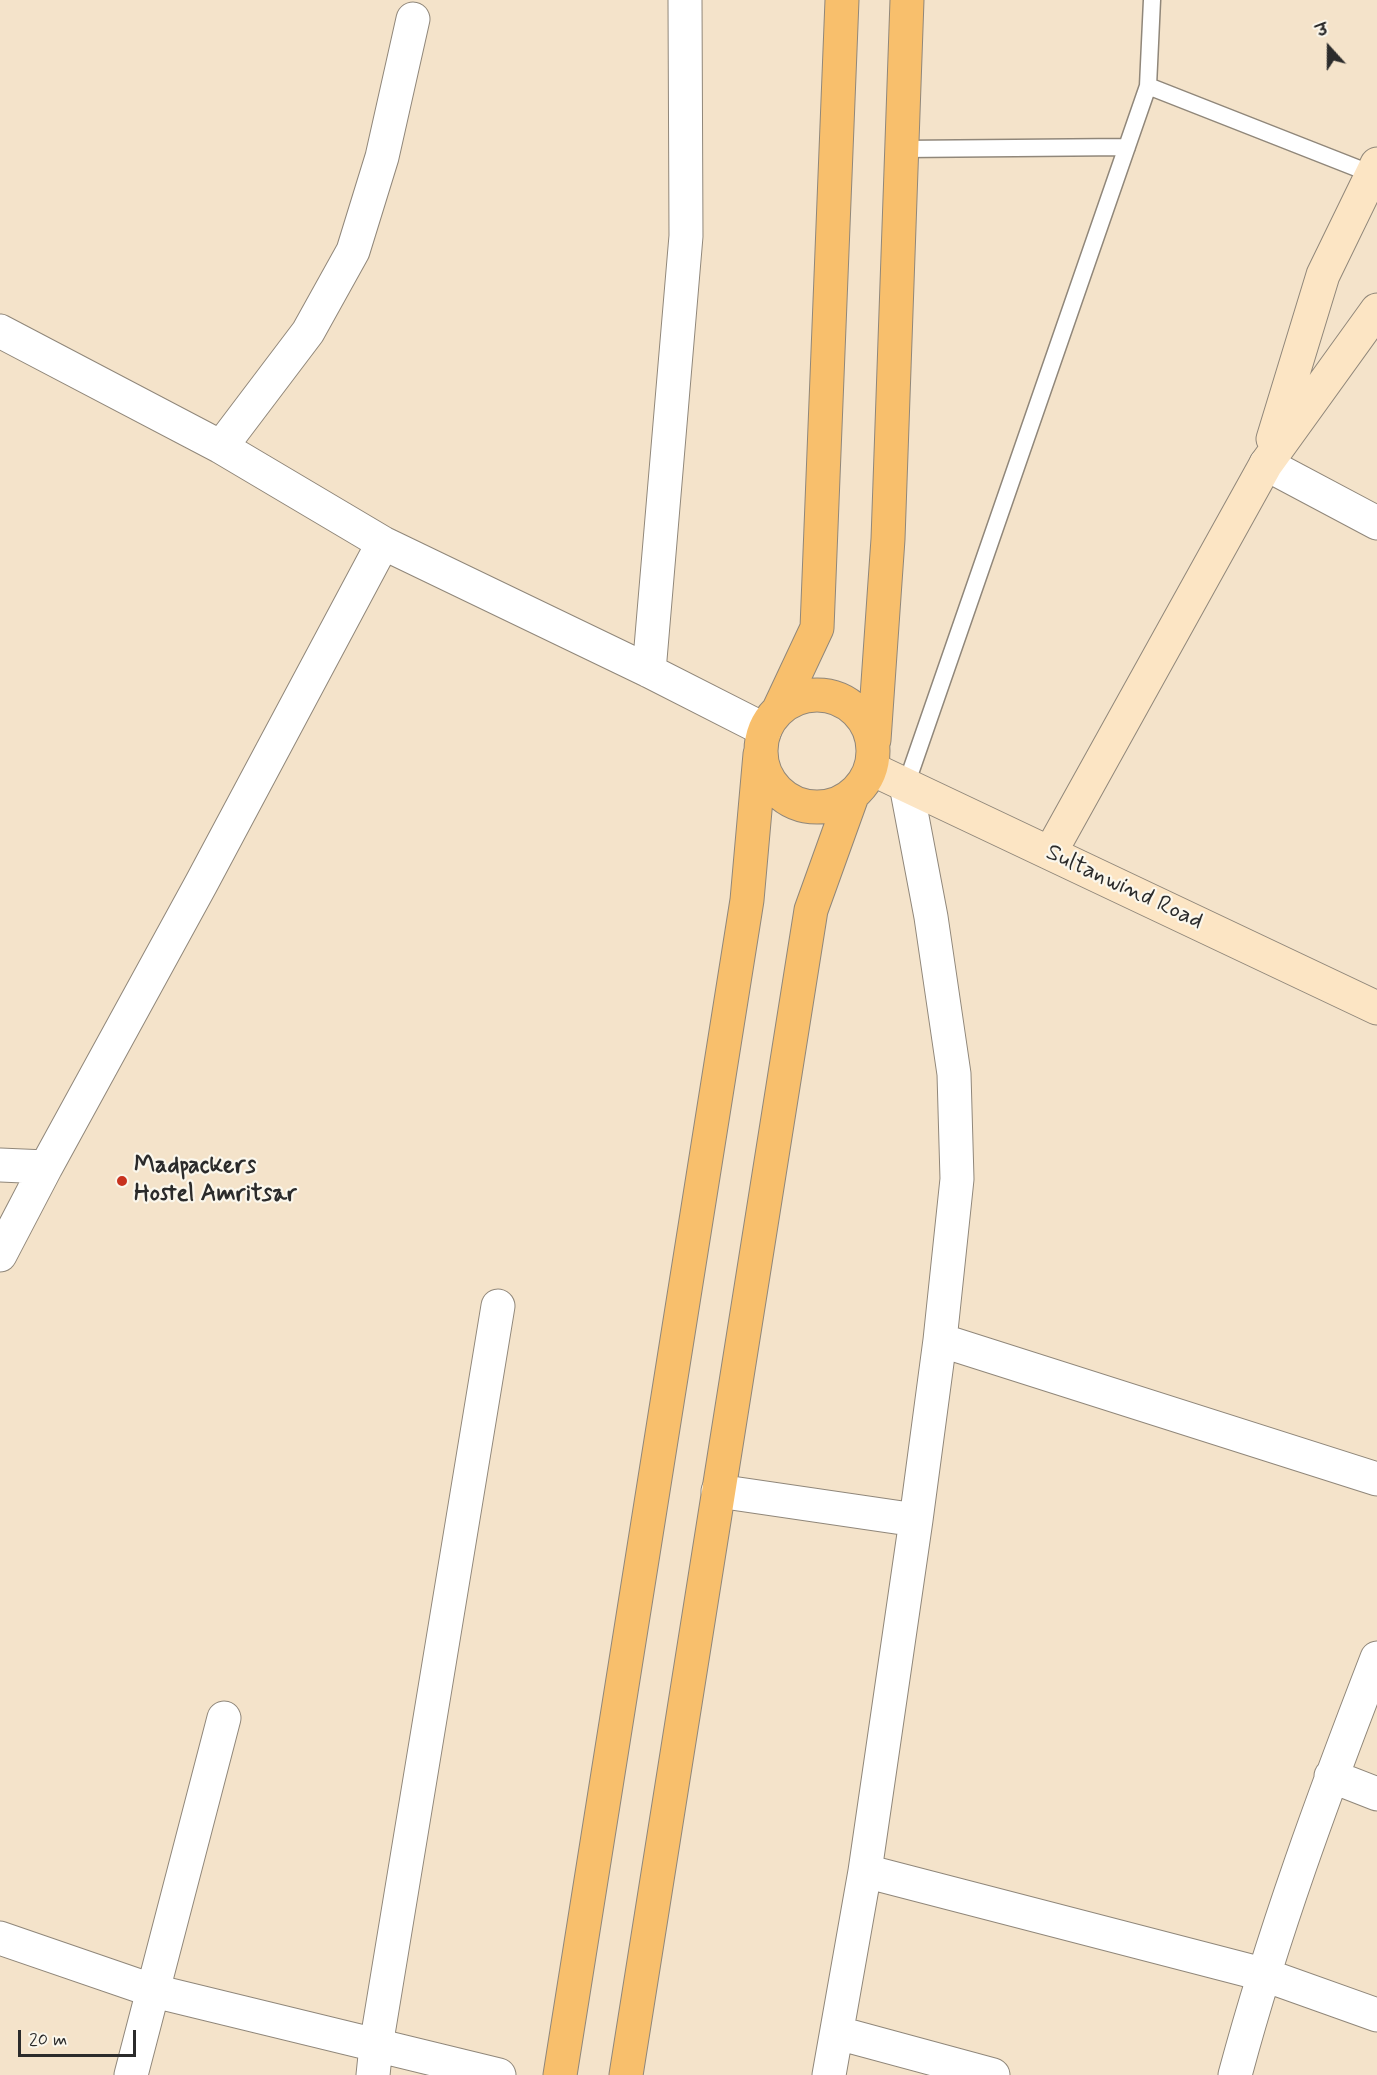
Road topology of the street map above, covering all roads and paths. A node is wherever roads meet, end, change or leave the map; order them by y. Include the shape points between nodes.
1 (685, 0) edge
2 (842, 0) edge
3 (907, 0) edge
4 (1152, 0) edge
5 (413, 19) dead end
6 (1148, 86) junction
7 (1127, 147) junction
8 (902, 149) junction
9 (1374, 169) edge
10 (1377, 310) edge
11 (0, 331) edge
12 (221, 447) junction
13 (1266, 464) junction
14 (1377, 523) edge
15 (383, 543) junction
16 (649, 671) junction
17 (768, 731) junction
18 (873, 754) junction
19 (906, 785) junction
20 (852, 796) junction
21 (1050, 853) junction
22 (1377, 1008) edge
23 (0, 1165) edge
24 (46, 1167) junction
25 (0, 1255) edge
26 (498, 1306) dead end
27 (940, 1340) junction
28 (1377, 1479) edge
29 (718, 1491) junction
30 (916, 1520) junction
31 (1377, 1658) edge
32 (224, 1718) dead end
33 (1331, 1776) junction
34 (1377, 1794) edge
35 (865, 1871) junction
36 (0, 1938) edge
37 (1262, 1974) junction
38 (154, 1991) junction
39 (1376, 2010) edge
40 (838, 2032) junction
41 (374, 2061) edge
42 (131, 2075) edge
43 (499, 2075) edge
44 (560, 2075) edge
45 (626, 2075) edge
46 (829, 2075) edge
47 (993, 2075) edge
48 (1235, 2075) edge

1 - 16 street via 686,236
2 - 17 main road via 818,628
3 - 8 main road
4 - 6 lane
5 - 12 street via 381,157 353,250 309,332
6 - 7 lane
6 - 9 lane
7 - 8 lane
7 - 19 lane
8 - 18 main road via 888,539
9 - 13 street via 1323,275
10 - 13 street
11 - 12 street
12 - 15 street
13 - 14 street
13 - 21 street
15 - 16 street
15 - 24 street
16 - 17 street
17 - 18 main road via 801,696 826,695 849,703 872,733
17 - 20 main road via 769,780 785,798 807,807 829,807
17 - 44 main road via 747,900
18 - 19 street, Sultanwind Road
18 - 20 main road
19 - 21 street, Sultanwind Road
19 - 27 street via 931,917 954,1074 957,1179
20 - 29 main road via 811,910
21 - 22 street, Sultanwind Road
23 - 24 street
24 - 25 street
26 - 41 street
27 - 28 street
27 - 30 street
29 - 30 street
29 - 45 main road
30 - 35 street
31 - 33 street
32 - 38 street
33 - 34 street
33 - 37 street
35 - 37 street
35 - 40 street
36 - 38 street
37 - 39 street
37 - 48 street
38 - 41 street
38 - 42 street
40 - 46 street
40 - 47 street
41 - 43 street

